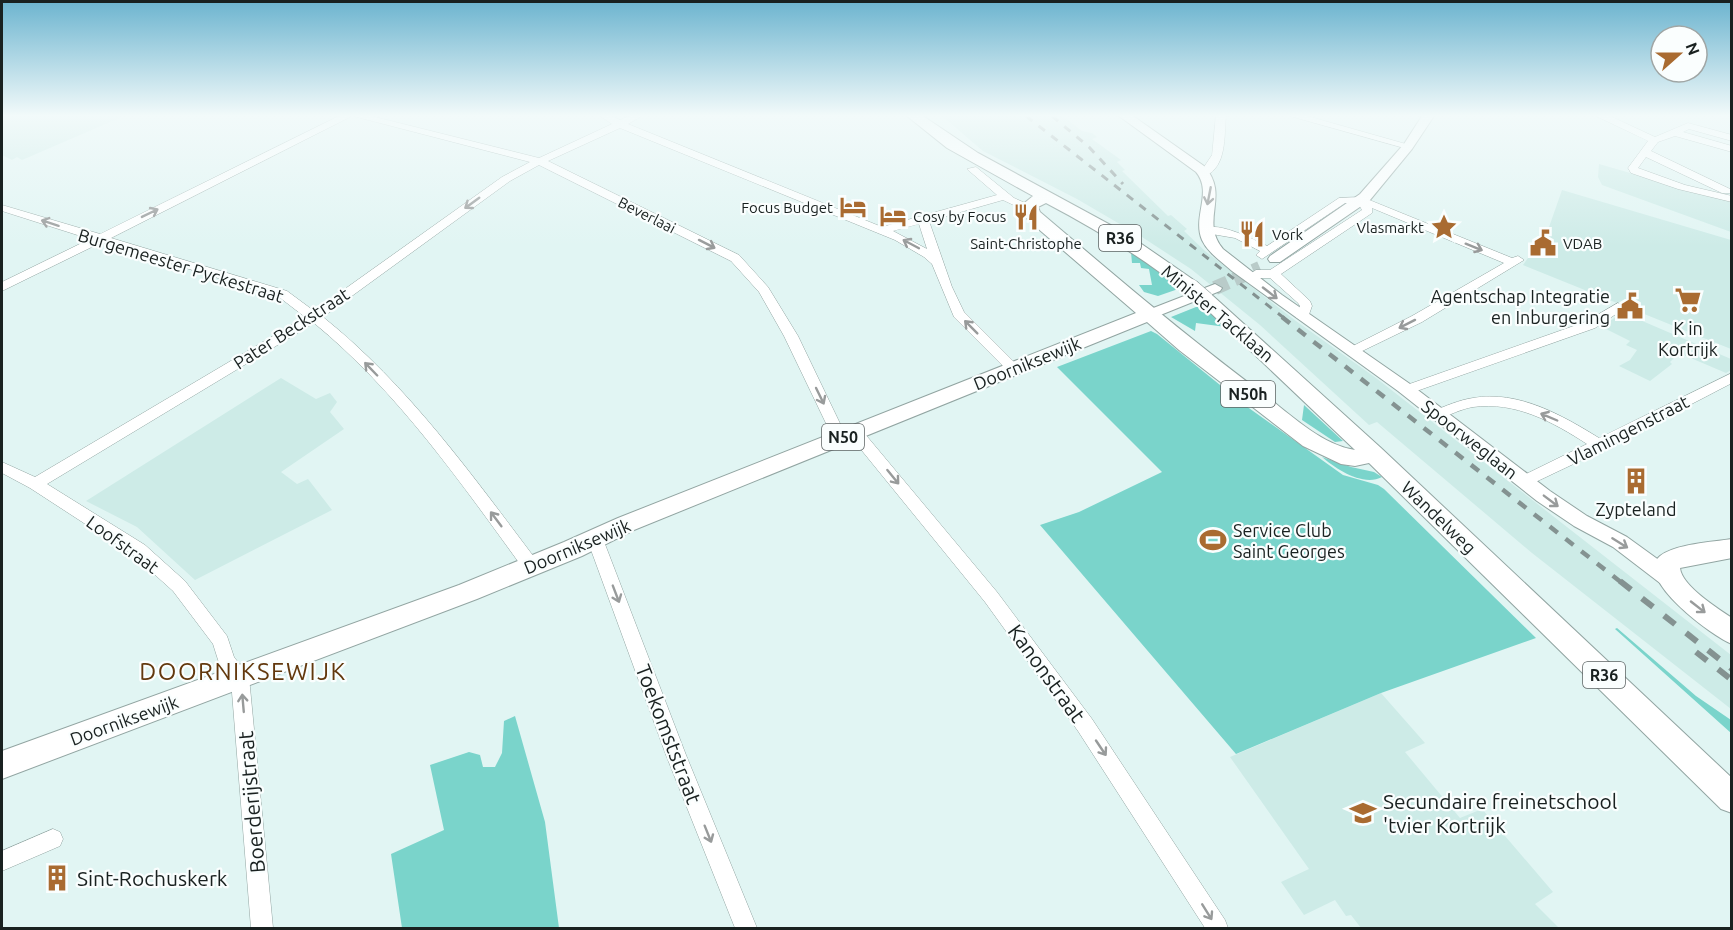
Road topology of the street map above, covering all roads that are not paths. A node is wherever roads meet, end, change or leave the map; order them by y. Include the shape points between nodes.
1 (259, 159) edge
2 (533, 159) edge
3 (543, 159) edge
4 (707, 159) edge
5 (976, 159) edge
6 (1186, 159) edge
7 (1216, 159) edge
8 (1397, 159) edge
9 (1638, 159) edge
10 (1660, 159) edge
11 (539, 161) junction
12 (972, 169) dead end
13 (1205, 173) junction
14 (1731, 193) edge
15 (1005, 196) junction
16 (1045, 196) junction
17 (1731, 199) edge
18 (1362, 201) junction
19 (2, 208) edge
20 (1028, 208) junction
21 (923, 219) junction
22 (882, 231) junction
23 (1207, 236) junction
24 (98, 239) junction
25 (937, 262) junction
26 (1267, 263) junction
27 (2, 287) edge
28 (1204, 291) junction
29 (1618, 307) dead end
30 (1304, 311) junction
31 (1149, 315) junction
32 (316, 316) junction
33 (1354, 351) junction
34 (1013, 368) junction
35 (1731, 377) edge
36 (1407, 390) junction
37 (1438, 414) junction
38 (848, 435) junction
39 (1600, 445) junction
40 (1373, 454) junction
41 (2, 467) edge
42 (1525, 481) junction
43 (35, 484) junction
44 (595, 539) junction
45 (1731, 548) edge
46 (531, 566) junction
47 (1667, 577) junction
48 (1731, 633) edge
49 (240, 676) junction
50 (2, 765) edge
51 (1701, 768) junction
52 (1731, 788) edge
53 (1731, 799) edge
54 (53, 839) dead end
55 (2, 861) edge
56 (262, 928) edge
57 (746, 928) edge
58 (1217, 928) edge

24 -> 1 street
2 - 11 street, Beverlaai
3 - 11 street, Pater Beckstraat
4 - 22 street
5 - 16 main road, Minister Tacklaan / R36
6 - 13 street
7 - 13 street
8 - 18 street
9 - 17 street via 1633,168 1636,172
10 - 14 street
11 -> 32 street, Pater Beckstraat via 506,179
11 -> 38 street, Beverlaai via 735,258 764,290
12 - 15 street
13 -> 23 street via 1211,183
15 - 20 street
15 - 21 street
16 - 20 main road
16 - 28 main road, Minister Tacklaan / R36 via 1133,245
18 - 26 street
18 -> 33 street via 1517,260
24 -> 19 street, Burgemeester Pyckestraat
20 - 31 main road, N50h
21 - 22 street
21 - 25 street
25 -> 22 street
23 - 26 street via 1238,235
23 -> 30 street, Spoorweglaan via 1232,263
24 - 27 street
24 - 32 street, Burgemeester Pyckestraat via 283,294
34 -> 25 street via 958,314
26 - 30 street via 1299,296
28 - 31 street
28 - 40 main road, Minister Tacklaan / R36
29 - 36 street via 1590,326
30 - 33 street, Spoorweglaan
31 - 34 main road, Doorniksewijk / N50
31 - 40 main road, N50h via 1317,446 1346,457
32 - 43 street, Pater Beckstraat
46 -> 32 street, Burgemeester Pyckestraat via 399,398
33 - 36 street, Spoorweglaan
34 - 38 main road, Doorniksewijk / N50
35 - 39 street, Vlamingenstraat
36 - 37 street, Spoorweglaan
39 -> 37 street via 1552,417 1519,405 1472,402
37 - 42 street, Spoorweglaan
38 - 44 main road, Doorniksewijk / N50
38 -> 58 street, Kanonstraat via 991,597 1085,725
39 - 42 street, Vlamingenstraat
40 - 51 main road, Wandelweg / R36
41 - 43 street, Loofstraat
42 -> 47 street, Spoorweglaan
43 - 49 street, Loofstraat via 139,550 178,586 217,634 226,661
44 - 46 main road, Doorniksewijk / N50
44 -> 57 street, Toekomststraat
45 - 47 main road via 1671,560 1665,570
46 - 49 main road, Doorniksewijk / N50
47 -> 48 main road, Spoorweglaan
49 - 50 main road, Doorniksewijk / N50
56 -> 49 street, Boerderijstraat
51 - 52 main road, Wandelweg / R36
51 - 53 main road, Wandelweg / R36
54 - 55 street

